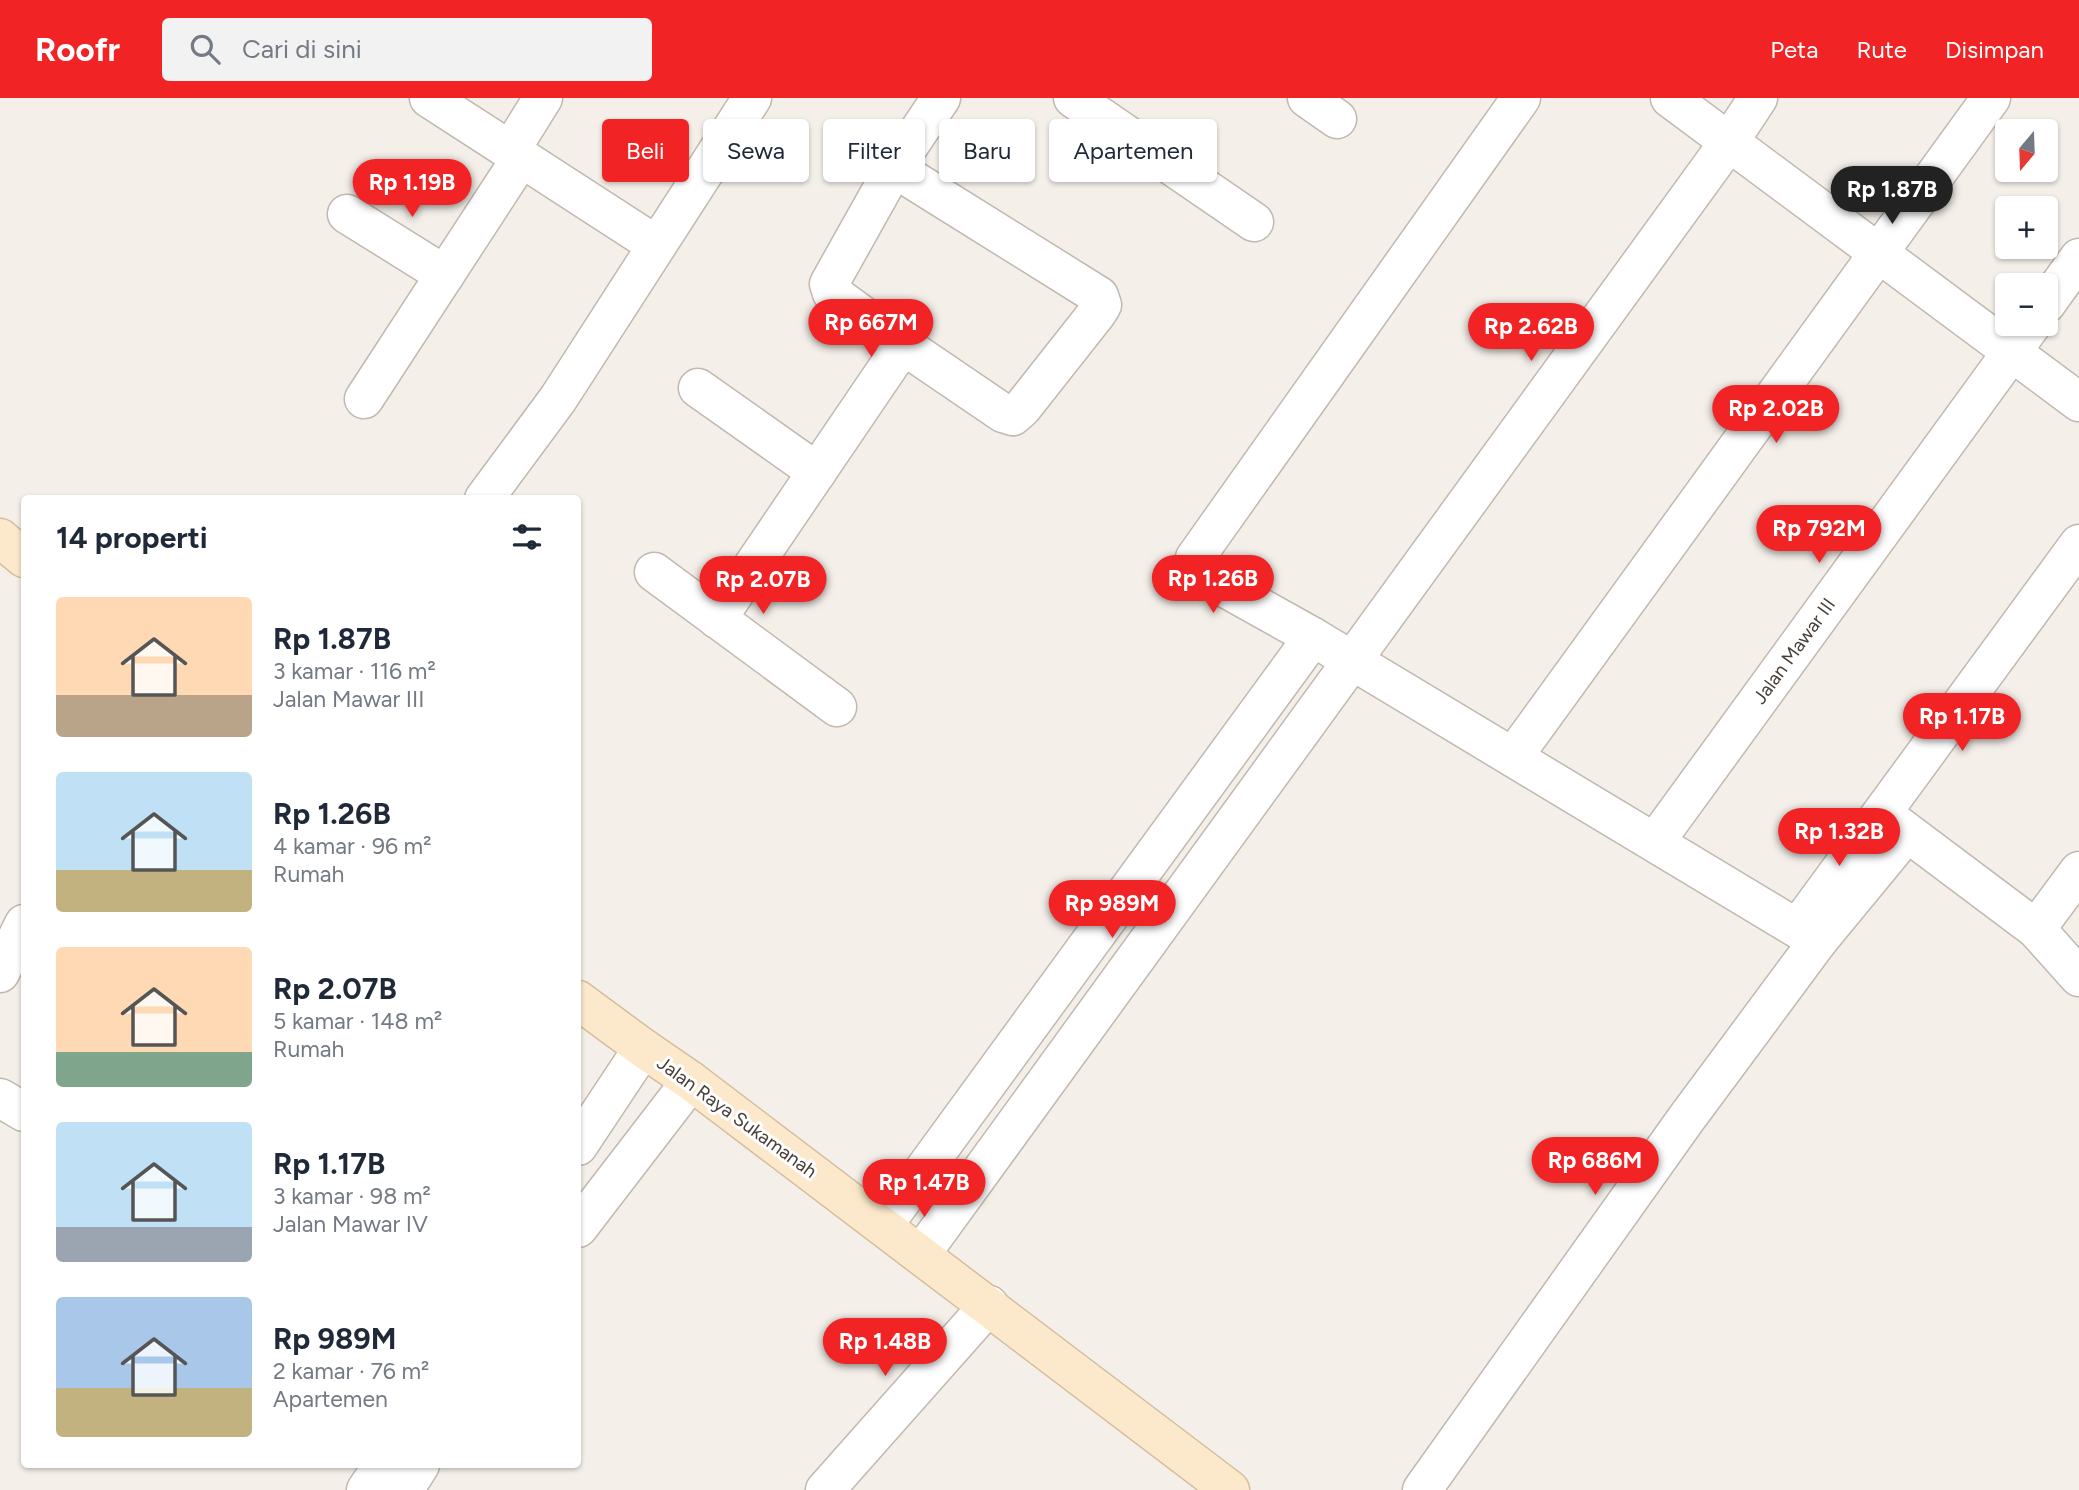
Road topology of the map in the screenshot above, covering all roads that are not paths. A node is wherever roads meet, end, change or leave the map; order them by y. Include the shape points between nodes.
1 (429, 98) edge
2 (543, 98) edge
3 (752, 98) edge
4 (941, 98) edge
5 (1073, 98) edge
6 (1521, 98) edge
7 (1670, 98) edge
8 (1758, 98) edge
9 (1991, 98) edge
10 (925, 122) edge
11 (1729, 142) junction
12 (515, 154) junction
13 (886, 182) edge
14 (916, 182) edge
15 (347, 214) dead end
16 (1254, 222) dead end
17 (656, 245) junction
18 (1878, 253) junction
19 (2079, 258) edge
20 (445, 275) junction
21 (2058, 287) edge
22 (2021, 338) edge
23 (903, 345) junction
24 (698, 388) dead end
25 (364, 399) dead end
26 (2079, 402) edge
27 (817, 472) junction
28 (487, 495) edge
29 (2079, 544) edge
30 (654, 572) dead end
31 (717, 619) junction
32 (1313, 637) junction
33 (1352, 661) junction
34 (837, 707) dead end
35 (1513, 757) junction
36 (1894, 823) junction
37 (1655, 842) junction
38 (2079, 871) edge
39 (2036, 929) junction
40 (21, 930) edge
41 (1808, 934) junction
42 (0, 973) edge
43 (2079, 977) edge
44 (581, 1002) edge
45 (643, 1048) junction
46 (691, 1081) junction
47 (0, 1098) edge
48 (21, 1110) edge
49 (581, 1141) edge
50 (581, 1224) edge
51 (883, 1227) junction
52 (921, 1254) junction
53 (989, 1305) junction
54 (381, 1468) edge
55 (418, 1468) edge
56 (366, 1490) edge
57 (404, 1490) edge
58 (825, 1490) edge
59 (1230, 1490) edge
60 (1422, 1490) edge

1 - 12 street
2 - 12 street
3 - 17 street
4 - 10 street
5 - 16 street
6 - 32 street via 1195,558 1202,575
7 - 11 street
8 - 11 street
9 - 18 street
11 - 18 street
11 - 33 street
12 - 17 street
12 - 20 street
13 - 23 street via 829,284 832,293
14 - 23 street via 1099,296 1102,305 1013,416
15 - 20 street
17 - 28 street via 558,399
18 - 22 street
18 - 35 street
19 - 21 street
20 - 25 street
22 - 26 street
22 - 37 street, Jalan Mawar III
23 - 27 street
24 - 27 street
27 - 31 street
29 - 36 street
30 - 31 street
31 - 34 street
32 - 33 street
32 - 51 street
33 - 35 street
33 - 52 street
35 - 37 street
36 - 39 street
36 - 41 street
37 - 41 street
38 - 39 street
39 - 43 street
40 - 42 street
41 - 60 street via 1686,1119
44 - 45 street, Jalan Raya Sukamanah
45 - 46 street, Jalan Raya Sukamanah
45 - 49 street
46 - 50 street
46 - 51 street, Jalan Raya Sukamanah
47 - 48 street
51 - 52 street, Jalan Raya Sukamanah
52 - 53 street, Jalan Raya Sukamanah
53 - 58 street
53 - 59 street, Jalan Raya Sukamanah
54 - 56 street
55 - 57 street

